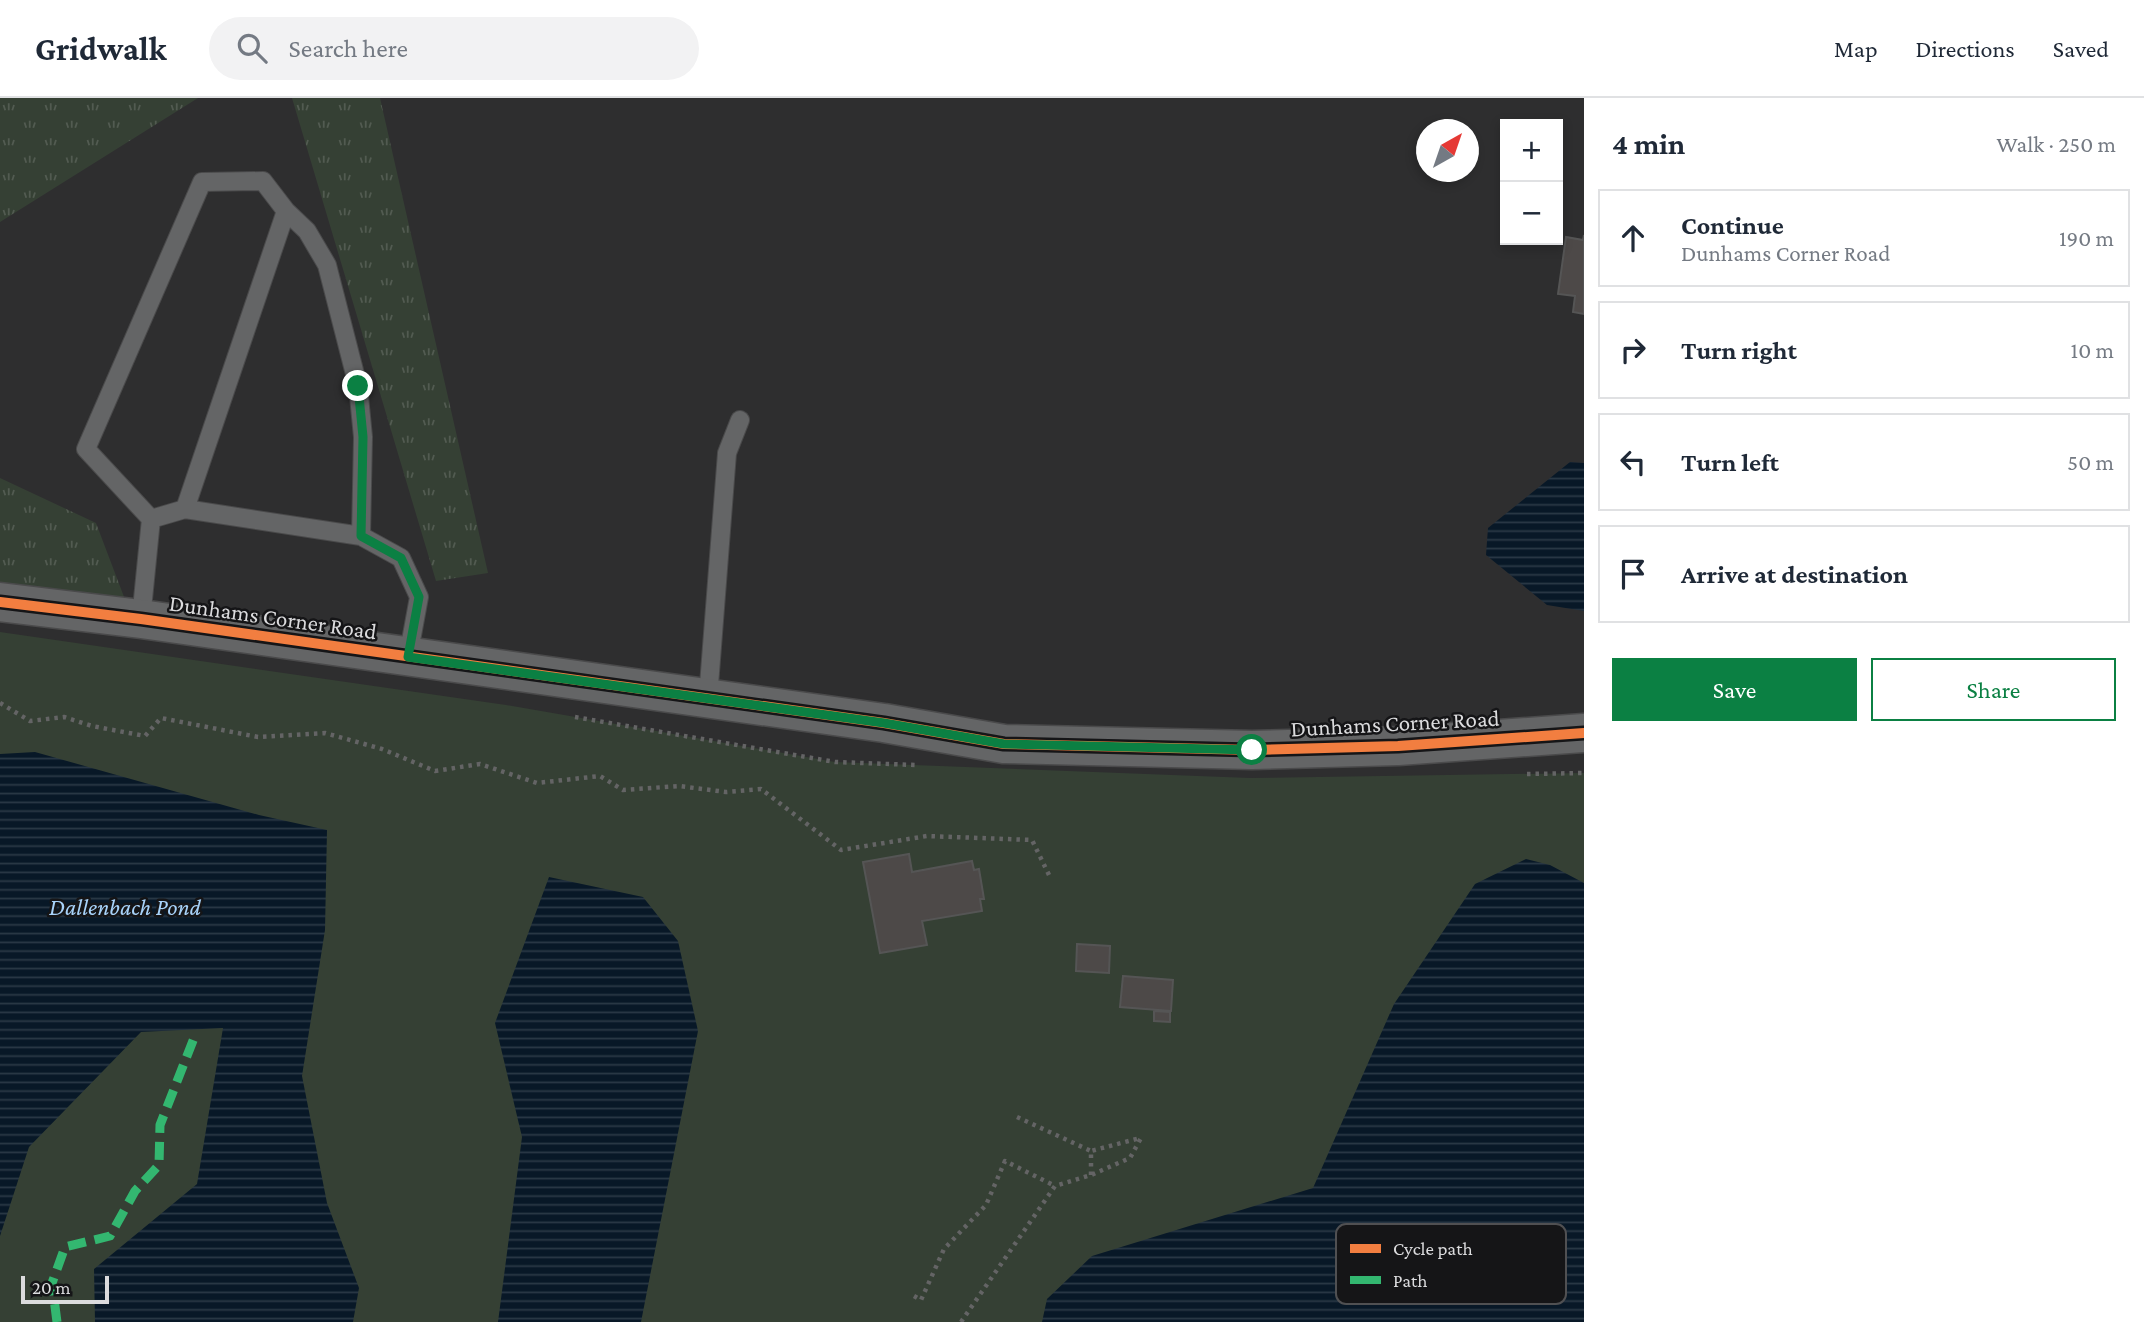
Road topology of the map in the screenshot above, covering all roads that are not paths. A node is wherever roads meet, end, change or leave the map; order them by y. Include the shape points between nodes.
1 (286, 211) junction
2 (740, 420) dead end
3 (185, 509) junction
4 (151, 519) junction
5 (361, 536) junction
6 (0, 602) edge
7 (141, 619) junction
8 (408, 657) junction
9 (708, 698) junction
10 (1584, 733) edge

1 - 3 lane
1 - 4 lane via 263,181 202,182 86,449
1 - 5 lane via 307,231 327,265 358,386 363,437
2 - 9 lane via 727,453
3 - 4 lane
3 - 5 lane
4 - 7 lane
5 - 8 lane via 401,558 419,597
6 - 7 street, Dunhams Corner Road
7 - 8 street, Dunhams Corner Road
8 - 9 street, Dunhams Corner Road
9 - 10 street, Dunhams Corner Road via 1004,744 1252,750

